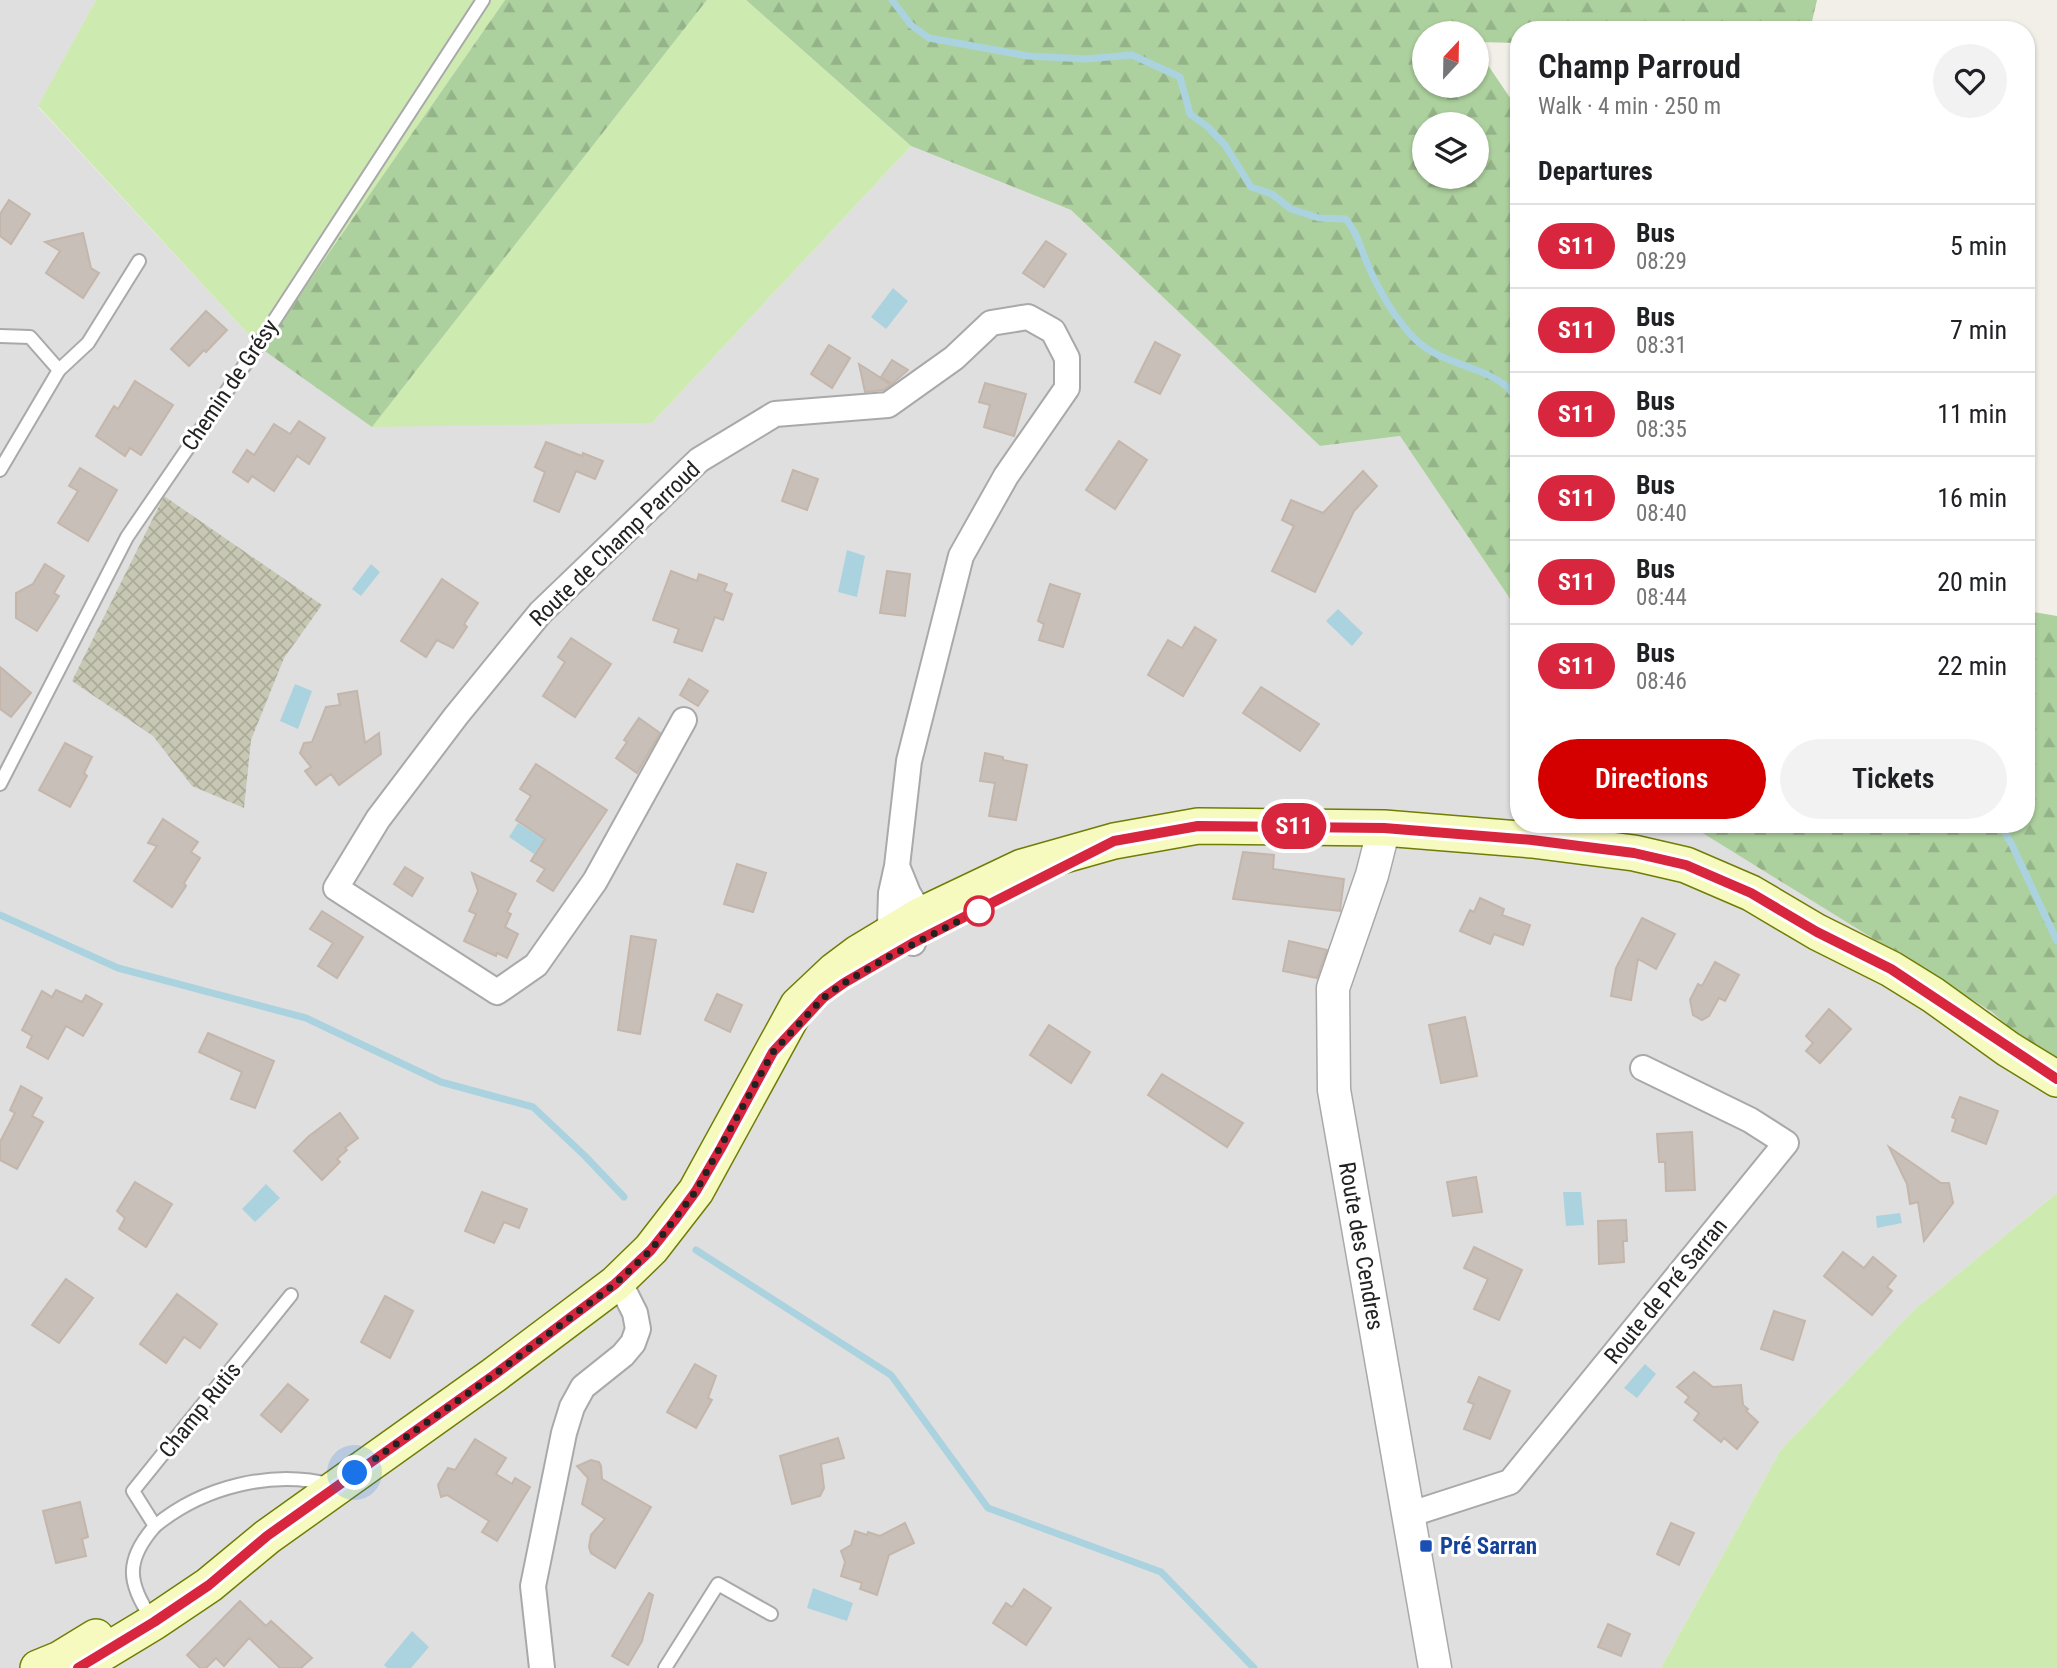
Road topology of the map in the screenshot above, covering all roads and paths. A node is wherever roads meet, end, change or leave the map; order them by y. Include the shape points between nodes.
1 (483, 0) edge
2 (139, 261) dead end
3 (0, 336) edge
4 (60, 370) junction
5 (0, 470) edge
6 (684, 720) dead end
7 (0, 784) edge
8 (1384, 828) junction
9 (909, 930) junction
10 (1643, 1068) dead end
11 (2057, 1079) edge
12 (615, 1284) junction
13 (291, 1295) dead end
14 (337, 1486) junction
15 (1408, 1515) junction
16 (155, 1526) junction
17 (148, 1614) junction
18 (771, 1614) dead end
19 (75, 1662) edge
20 (542, 1668) edge
21 (665, 1668) edge
22 (1435, 1668) edge

1 - 7 lane, Chemin de Grésy via 127,537
2 - 4 lane via 88,342
3 - 4 lane via 30,337
4 - 5 lane
6 - 9 street, Route de Champ Parroud via 595,881 536,965 496,992 336,888 386,809 540,613 699,460 775,414 888,405 954,358 991,323 1028,317 1053,331 1067,358 1067,388 1006,477 961,556 909,761 897,866 908,893
8 - 9 main road via 1198,826 1114,841 1022,867
8 - 11 main road via 1532,840 1634,853 1686,865 1751,893 1891,969
8 - 15 street, Route des Cendres via 1333,988 1334,1090
9 - 12 main road via 823,998 773,1052 696,1191 651,1250
10 - 15 street, Route de Pré Sarran via 1750,1120 1786,1143 1510,1482
12 - 14 main road
12 - 20 street via 625,1293 638,1329 634,1343 623,1355 583,1387 564,1433 533,1586
13 - 16 lane, Champ Rutis via 133,1491
14 - 16 lane via 286,1478 249,1482 174,1510
14 - 17 main road via 209,1585
15 - 22 street, Route des Cendres
16 - 17 lane via 140,1543 133,1569 133,1586
17 - 19 main road
18 - 21 lane via 718,1584

